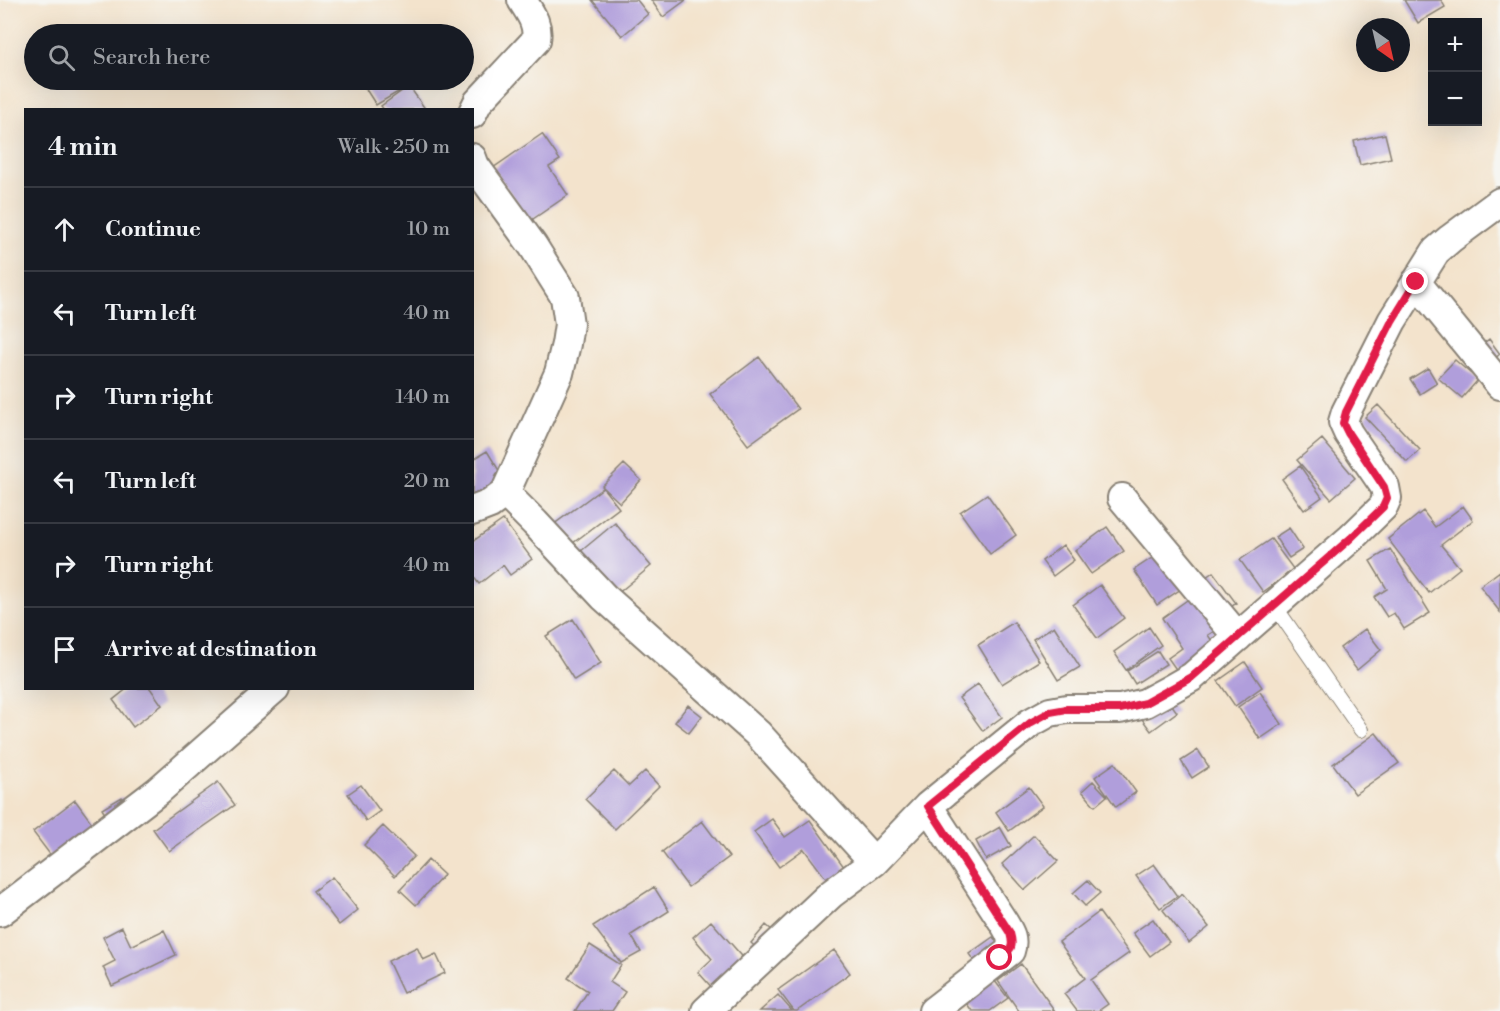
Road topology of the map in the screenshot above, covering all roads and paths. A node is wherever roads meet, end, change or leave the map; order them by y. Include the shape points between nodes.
1 (522, 0) edge
2 (474, 110) edge
3 (474, 163) edge
4 (1500, 202) edge
5 (1416, 282) junction
6 (1500, 384) edge
7 (505, 493) junction
8 (1122, 498) dead end
9 (474, 511) edge
10 (1274, 605) junction
11 (1238, 637) junction
12 (273, 690) edge
13 (1361, 730) dead end
14 (928, 806) junction
15 (874, 862) junction
16 (0, 912) edge
17 (706, 1011) edge
18 (933, 1011) edge

1 - 2 street via 538,31 536,40
3 - 7 street via 565,297 569,324 559,373
4 - 5 street via 1436,251
5 - 6 street
5 - 10 street via 1392,321 1343,423 1387,498 1383,507 1351,538
7 - 9 street
7 - 15 street via 604,597 758,734
8 - 11 street
10 - 11 street
10 - 13 lane
11 - 14 street via 1192,677 1145,703 1120,709 1050,712 1030,723
12 - 16 street via 158,790
14 - 15 street
14 - 18 street via 1004,923 1013,944 1010,951
15 - 17 street via 831,894

